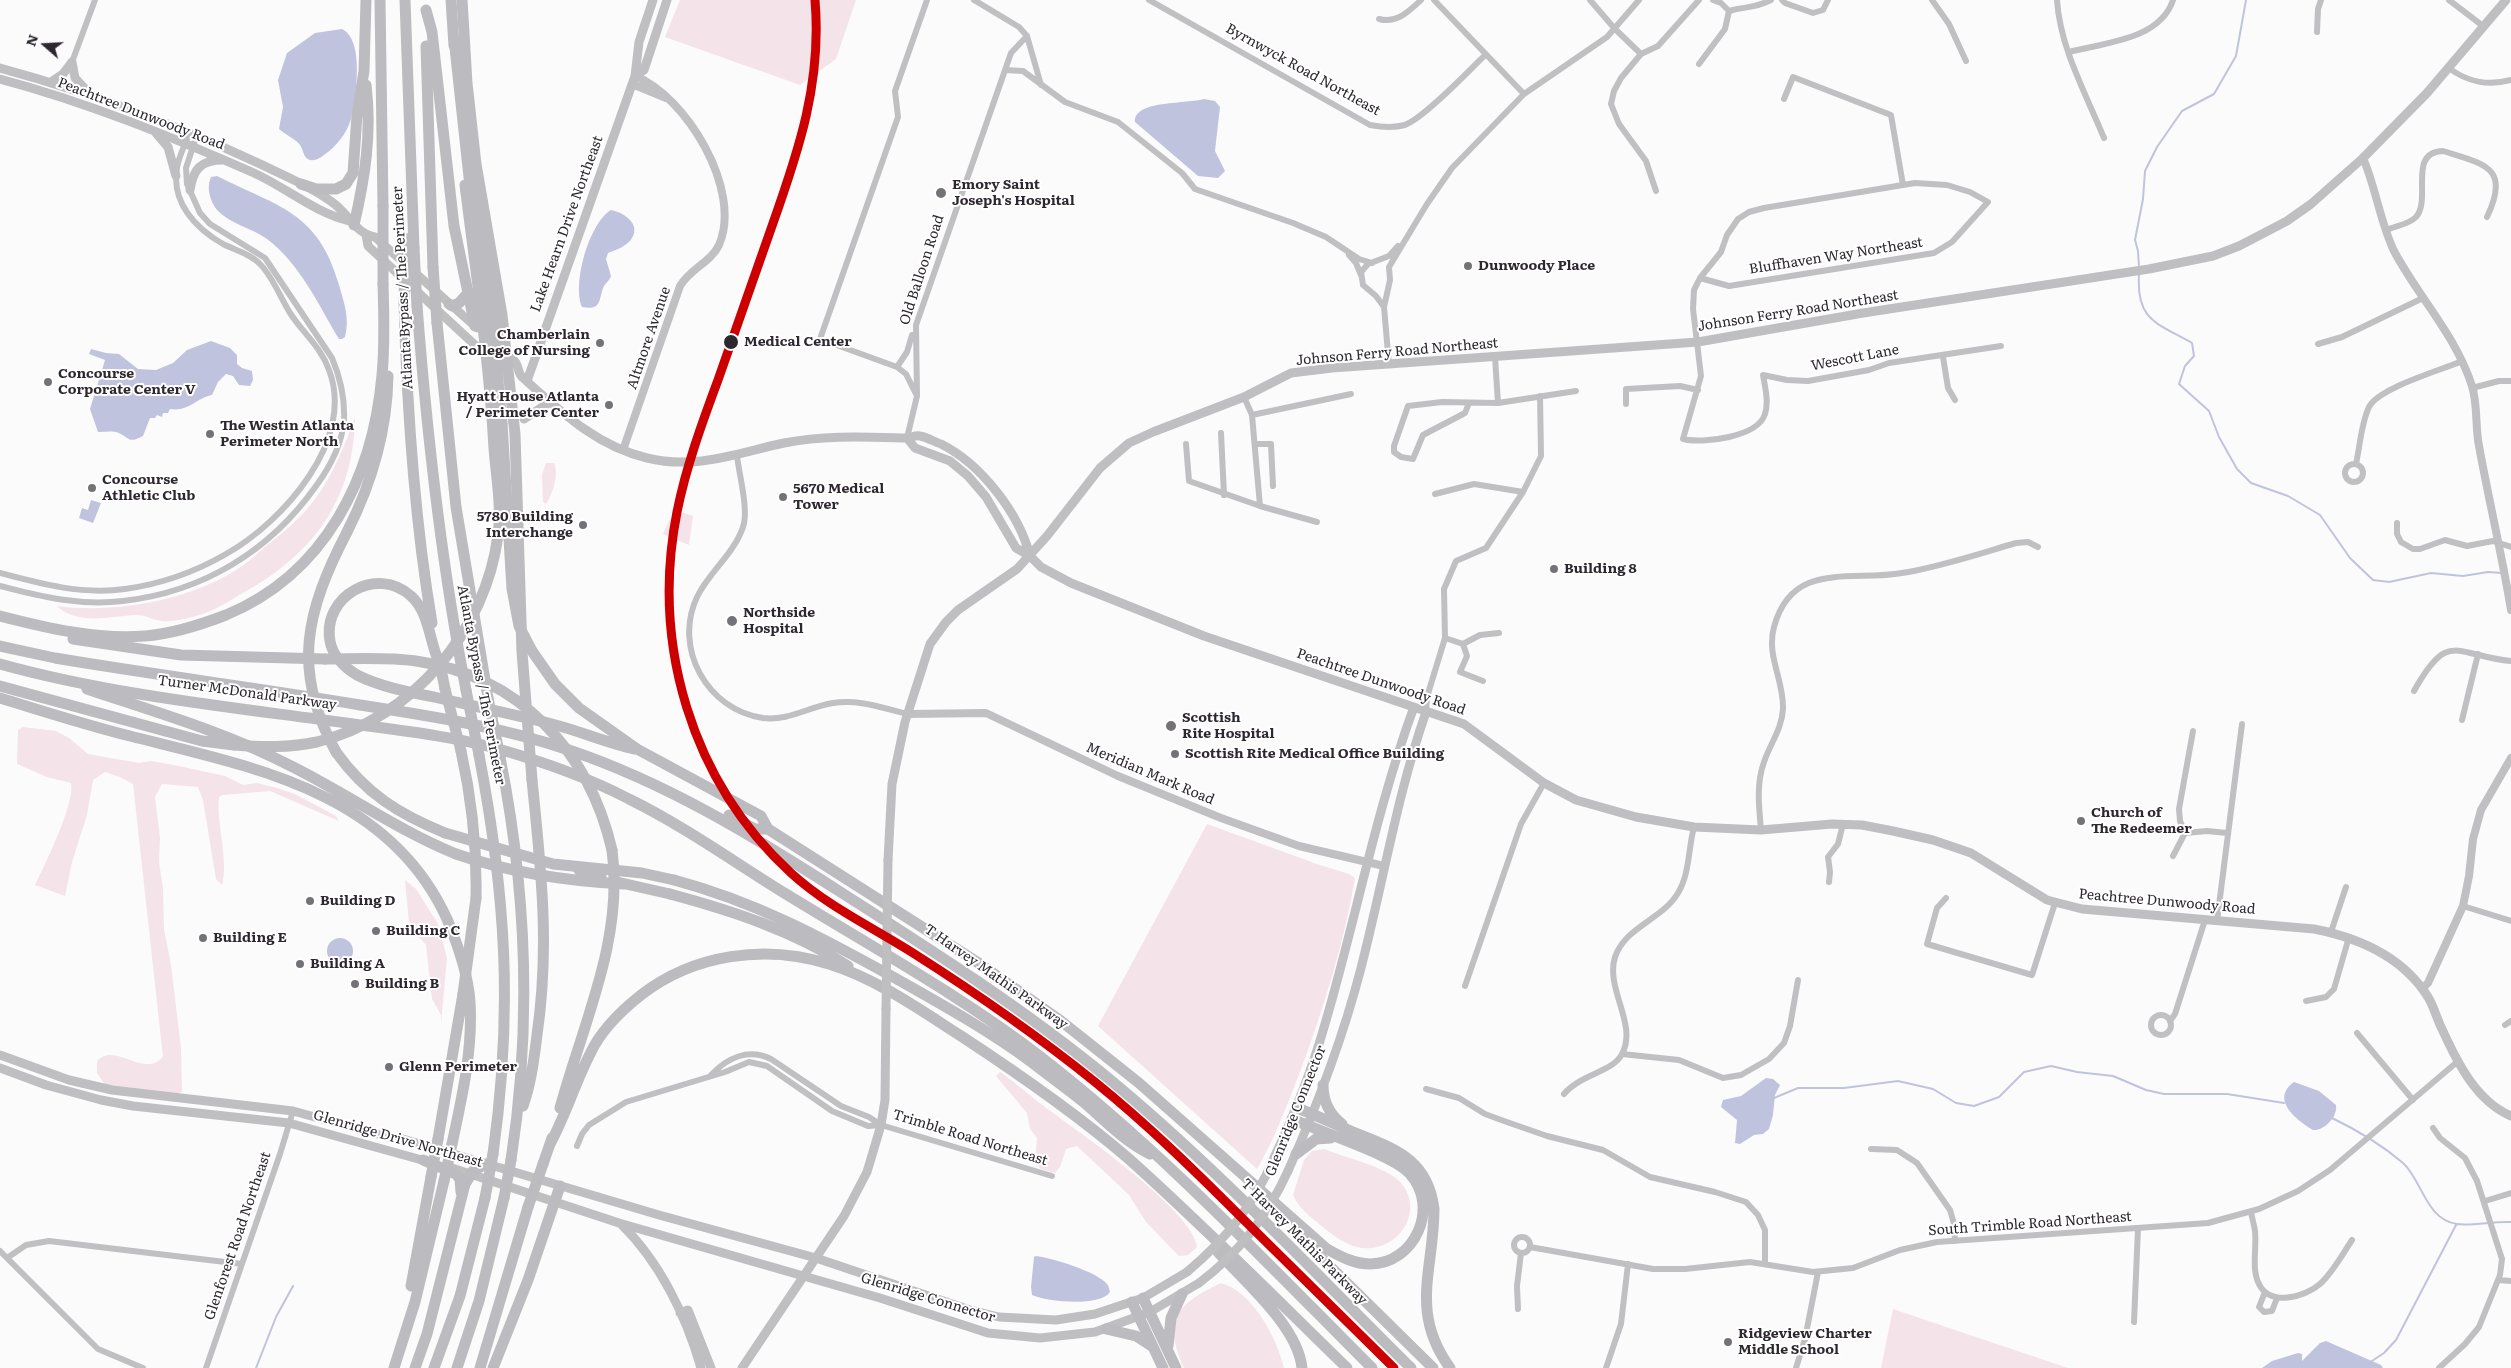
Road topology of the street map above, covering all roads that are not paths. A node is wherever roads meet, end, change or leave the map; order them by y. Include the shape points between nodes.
1 (94, 0) edge
2 (366, 0) edge
3 (380, 0) edge
4 (405, 0) edge
5 (451, 0) edge
6 (462, 0) edge
7 (653, 0) edge
8 (667, 0) edge
9 (927, 0) edge
10 (974, 0) edge
11 (1150, 0) edge
12 (1421, 0) edge
13 (1434, 0) edge
14 (1590, 0) edge
15 (1639, 0) edge
16 (1699, 0) edge
17 (1713, 0) edge
18 (1771, 0) edge
19 (1782, 0) edge
20 (1828, 0) edge
21 (1932, 0) edge
22 (2057, 0) edge
23 (2173, 0) edge
24 (2322, 0) edge
25 (2449, 0) edge
26 (2506, 0) edge
27 (426, 5) edge
28 (1729, 11) junction
29 (1379, 20) dead end
30 (2483, 26) junction
31 (1615, 29) junction
32 (2317, 32) dead end
33 (1027, 36) junction
34 (454, 39) junction
35 (2068, 52) junction
36 (1486, 54) junction
37 (1641, 54) junction
38 (1966, 61) dead end
39 (72, 62) junction
40 (1699, 64) dead end
41 (0, 68) edge
42 (2449, 68) junction
43 (1005, 70) junction
44 (364, 71) junction
45 (0, 79) edge
46 (634, 80) junction
47 (2511, 80) edge
48 (51, 82) junction
49 (1041, 85) junction
50 (1524, 94) junction
51 (91, 95) junction
52 (1784, 99) dead end
53 (154, 131) junction
54 (194, 133) junction
55 (2104, 138) dead end
56 (189, 144) junction
57 (2363, 158) junction
58 (224, 160) junction
59 (176, 176) junction
60 (301, 184) junction
61 (1903, 185) junction
62 (190, 190) junction
63 (1656, 191) dead end
64 (412, 210) junction
65 (2487, 217) dead end
66 (352, 223) junction
67 (2387, 230) junction
68 (366, 236) junction
69 (1406, 237) junction
70 (1341, 247) junction
71 (1374, 262) junction
72 (1389, 269) junction
73 (1361, 275) junction
74 (1700, 278) junction
75 (469, 292) junction
76 (2424, 298) junction
77 (448, 304) junction
78 (1384, 307) junction
79 (475, 326) junction
80 (915, 329) junction
81 (384, 334) junction
82 (1698, 342) junction
83 (2318, 344) dead end
84 (2001, 346) dead end
85 (1496, 357) junction
86 (1943, 357) junction
87 (2462, 361) junction
88 (1389, 365) junction
89 (897, 367) junction
90 (523, 378) junction
91 (2511, 381) edge
92 (2472, 388) junction
93 (1698, 390) junction
94 (1576, 391) dead end
95 (1351, 394) dead end
96 (917, 396) junction
97 (1540, 396) junction
98 (1244, 398) junction
99 (1955, 400) dead end
100 (550, 402) junction
101 (1498, 402) junction
102 (1469, 403) junction
103 (1626, 404) dead end
104 (1252, 415) junction
105 (524, 419) dead end
106 (1221, 433) dead end
107 (907, 438) junction
108 (1186, 444) dead end
109 (1255, 444) junction
110 (619, 448) junction
111 (736, 456) junction
112 (2356, 464) dead end
113 (1273, 486) dead end
114 (1523, 492) junction
115 (1224, 494) junction
116 (1435, 494) dead end
117 (1260, 506) junction
118 (1317, 522) dead end
119 (2397, 523) dead end
120 (2499, 543) junction
121 (2511, 547) edge
122 (2038, 548) dead end
123 (1030, 556) junction
124 (0, 573) edge
125 (0, 586) edge
126 (2511, 610) edge
127 (0, 616) edge
128 (0, 624) edge
129 (1499, 633) dead end
130 (1445, 638) junction
131 (1464, 644) junction
132 (0, 646) edge
133 (2478, 654) junction
134 (2511, 661) edge
135 (0, 664) edge
136 (440, 665) junction
137 (50, 676) junction
138 (1483, 681) dead end
139 (0, 686) edge
140 (2414, 691) dead end
141 (1427, 697) junction
142 (0, 698) edge
143 (1414, 707) junction
144 (1426, 712) junction
145 (908, 714) junction
146 (2462, 720) dead end
147 (2242, 724) dead end
148 (486, 729) joint
149 (2193, 730) dead end
150 (637, 749) junction
151 (568, 750) junction
152 (2511, 758) edge
153 (1544, 783) junction
154 (1843, 824) junction
155 (1694, 827) junction
156 (768, 829) junction
157 (1761, 830) junction
158 (2185, 833) junction
159 (2227, 833) junction
160 (2173, 856) dead end
161 (1368, 862) junction
162 (553, 864) junction
163 (1384, 866) junction
164 (1829, 882) dead end
165 (624, 884) junction
166 (2346, 887) dead end
167 (1946, 898) dead end
168 (2055, 903) junction
169 (2463, 906) junction
170 (2205, 920) junction
171 (2217, 921) junction
172 (2511, 921) edge
173 (2331, 932) junction
174 (2349, 937) junction
175 (1798, 980) dead end
176 (879, 986) junction
177 (1465, 986) dead end
178 (2422, 989) junction
179 (2306, 1001) dead end
180 (2170, 1021) dead end
181 (2357, 1033) dead end
182 (1622, 1054) junction
183 (0, 1055) edge
184 (2457, 1062) junction
185 (0, 1068) edge
186 (1323, 1086) junction
187 (1426, 1089) dead end
188 (1564, 1094) dead end
189 (2413, 1100) junction
190 (1296, 1108) junction
191 (293, 1111) junction
192 (1312, 1114) junction
193 (2511, 1116) edge
194 (1292, 1119) junction
195 (289, 1123) junction
196 (517, 1124) junction
197 (881, 1125) junction
198 (1308, 1126) junction
199 (2433, 1128) dead end
200 (1190, 1130) junction
201 (1347, 1135) junction
202 (550, 1144) junction
203 (577, 1146) dead end
204 (1871, 1149) dead end
205 (1296, 1154) junction
206 (423, 1160) junction
207 (1162, 1161) junction
208 (486, 1164) junction
209 (471, 1174) junction
210 (1052, 1176) dead end
211 (560, 1186) junction
212 (584, 1193) joint
213 (2511, 1193) edge
214 (462, 1194) junction
215 (1173, 1200) junction
216 (555, 1201) junction
217 (2485, 1201) junction
218 (2251, 1212) junction
219 (620, 1222) junction
220 (2138, 1228) junction
221 (2352, 1240) dead end
222 (1955, 1241) junction
223 (1530, 1246) junction
224 (0, 1251) edge
225 (1521, 1253) junction
226 (7, 1258) junction
227 (816, 1258) junction
228 (2502, 1261) junction
229 (1765, 1263) junction
230 (2511, 1263) edge
231 (242, 1264) junction
232 (1628, 1264) junction
233 (1818, 1272) junction
234 (805, 1275) junction
235 (2498, 1280) junction
236 (2511, 1281) edge
237 (2265, 1292) junction
238 (1182, 1294) junction
239 (2277, 1298) junction
240 (1137, 1300) junction
241 (1518, 1308) dead end
242 (684, 1311) junction
243 (1150, 1312) junction
244 (1139, 1318) junction
245 (2134, 1322) dead end
246 (1106, 1329) junction
247 (1153, 1347) junction
248 (1168, 1351) junction
249 (395, 1366) edge
250 (143, 1368) edge
251 (206, 1368) edge
252 (415, 1368) edge
253 (434, 1368) edge
254 (457, 1368) edge
255 (480, 1368) edge
256 (493, 1368) edge
257 (701, 1368) edge
258 (711, 1368) edge
259 (742, 1368) edge
260 (1163, 1368) edge
261 (1176, 1368) edge
262 (1302, 1368) edge
263 (1347, 1368) edge
264 (1372, 1368) edge
265 (1411, 1368) edge
266 (1433, 1368) edge
267 (1450, 1368) edge
268 (1606, 1368) edge
269 (1796, 1368) edge
270 (2439, 1368) edge

1 - 39 street
2 - 44 highway
3 - 81 highway, bridge
4 - 64 highway, Atlanta Bypass / The Perimeter
5 - 34 highway
6 - 196 highway, bridge via 475,155 502,315 515,434 522,652 544,911 545,970 528,1094
7 - 46 main road, Lake Hearn Drive Northeast via 639,42
8 - 46 main road, Lake Hearn Drive Northeast via 644,70
9 - 89 street via 895,91 898,117 820,339
10 - 33 street via 1019,27
11 - 36 street, Byrnwyck Road Northeast via 1370,125 1380,127 1406,125 1421,115
12 - 29 street via 1401,17
13 - 36 street
14 - 31 street
15 - 31 street
16 - 37 street via 1658,46
17 - 28 street
18 - 28 street via 1756,8
19 - 20 street via 1813,12 1823,10
21 - 38 street via 1950,24
22 - 35 street
23 - 35 street via 2163,17 2144,32
24 - 32 street via 2318,9
25 - 30 street
26 - 30 main road, Johnson Ferry Road Northeast
27 - 75 highway via 432,32 454,226
27 - 196 highway, Atlanta Bypass / The Perimeter, bridge via 433,267 456,506 515,840 525,948 525,1031
28 - 40 street via 1725,29
30 - 42 main road, Johnson Ferry Road Northeast
31 - 37 street
31 - 50 street via 1589,51
33 - 43 street, Old Balloon Road via 1011,53
33 - 49 street
34 - 139 highway, bridge via 465,185 491,387 499,510 494,559 481,595 464,630 445,658 414,693 344,733 317,742 270,747 202,741
34 - 150 highway, bridge via 469,177 492,318 502,423 508,547 518,626 565,696
35 - 55 street
36 - 50 street
37 - 63 street via 1621,78 1610,104 1619,124 1646,161
39 - 48 main road
39 - 51 main road via 75,78
41 - 48 main road, Peachtree Dunwoody Road
42 - 47 street via 2483,83
42 - 57 main road, Johnson Ferry Road Northeast
43 - 49 street via 1023,71
43 - 80 street, Old Balloon Road
44 - 60 highway via 353,173 346,184 336,189 316,189
44 - 66 highway via 370,127 367,170
45 - 53 main road, Peachtree Dunwoody Road
46 - 90 main road, Lake Hearn Drive Northeast
46 - 110 street, Altmore Avenue via 668,99 696,133 708,154 724,199 724,226 713,254 686,276 680,286 628,436
48 - 51 main road, Peachtree Dunwoody Road
49 - 70 street via 1065,102 1118,122 1182,173 1195,189 1293,223
50 - 69 street via 1452,168
51 - 54 main road, Peachtree Dunwoody Road
52 - 61 street via 1793,76 1891,115
53 - 56 main road, Peachtree Dunwoody Road
53 - 59 main road via 168,147
54 - 56 street
54 - 60 main road, Peachtree Dunwoody Road
56 - 58 main road, Peachtree Dunwoody Road
56 - 59 street
56 - 62 street via 186,168
57 - 67 street
57 - 82 main road, Johnson Ferry Road Northeast via 2311,204 2287,220 2239,246 2197,260
58 - 62 main road via 207,161 198,166
58 - 66 main road, Peachtree Dunwoody Road via 261,176 333,217
59 - 124 street via 178,196 192,220 204,232 260,264 290,312 322,354 331,373 335,408 326,444 305,482 272,521 226,554 188,572 140,586 92,590 47,585
60 - 66 main road, Peachtree Dunwoody Road via 341,209
61 - 74 street, Bluffhaven Way Northeast via 1749,212 1738,219 1727,234 1721,252
61 - 74 street, Bluffhaven Way Northeast via 1948,185 1988,202 1952,242 1934,253 1730,286
62 - 125 street via 200,213 210,224 258,252 272,266 328,350 337,370 344,409 341,436 330,463 308,498 268,540 232,565 193,584 159,595 100,603 54,599
64 - 136 highway, bridge via 405,238 404,302 410,441 420,554
64 - 253 highway, Atlanta Bypass / The Perimeter, bridge via 432,477 451,607 498,860 505,957 504,1055 493,1154 460,1296
65 - 67 street via 2502,190 2498,174 2492,168 2438,151 2425,160 2422,168 2422,202 2417,216
66 - 68 main road, Peachtree Dunwoody Road
67 - 76 street via 2407,276
68 - 77 main road, Peachtree Dunwoody Road via 375,237
68 - 90 main road, Peachtree Dunwoody Road via 368,246 508,376
69 - 71 street via 1389,256
69 - 72 street
70 - 71 street via 1360,259
70 - 73 street via 1356,263
71 - 72 street
71 - 73 street via 1365,267
72 - 78 street
73 - 78 street via 1363,285
74 - 82 street, Bluffhaven Way Northeast via 1694,290 1693,309
75 - 77 highway via 459,303
75 - 79 highway
76 - 83 street via 2342,337
76 - 87 street via 2438,316
77 - 79 main road, Peachtree Dunwoody Road
78 - 88 street
79 - 90 main road, Peachtree Dunwoody Road via 516,363
80 - 89 street via 907,352
80 - 96 street, Old Balloon Road
81 - 127 highway via 377,411 349,500 321,544 282,584 243,607 193,627 145,636 78,633
81 - 162 highway, bridge via 388,371 384,426 372,472 320,588 314,610 309,654 315,703 336,752 373,794 414,820 445,833
82 - 85 main road, Johnson Ferry Road Northeast
82 - 93 street, Wescott Lane via 1701,376
84 - 86 street, Wescott Lane
85 - 88 main road, Johnson Ferry Road Northeast
85 - 101 street
86 - 93 street, Wescott Lane via 1889,363 1869,370 1808,380 1763,375 1767,405 1765,417 1754,427 1716,440 1683,438
86 - 99 street via 1948,388
87 - 92 street
87 - 112 street via 2374,399 2366,418
88 - 98 main road, Johnson Ferry Road Northeast via 1291,374
89 - 96 street via 906,374
90 - 100 main road, Peachtree Dunwoody Road
91 - 92 street
92 - 120 street via 2478,442
93 - 103 street via 1680,386 1626,389
94 - 97 street
95 - 104 street
96 - 107 street, Old Balloon Road
97 - 101 street
97 - 114 street via 1541,456
98 - 104 street
98 - 123 main road, Johnson Ferry Road Northeast via 1129,443 1082,490
100 - 105 main road
100 - 110 main road, Peachtree Dunwoody Road via 576,425
101 - 102 street
102 - 102 street via 1408,406 1394,452 1413,459 1422,435 1465,413
104 - 109 street
106 - 115 street
107 - 111 main road, Peachtree Dunwoody Road via 811,439
107 - 123 main road, Peachtree Dunwoody Road via 919,436 935,442 974,466 995,489 1026,539
108 - 115 street via 1188,481
109 - 113 street via 1271,444
109 - 117 street
110 - 111 main road, Peachtree Dunwoody Road via 668,462 715,461
111 - 145 street via 745,521 736,542 701,590 690,622 691,652 706,684 731,707 762,718 789,717 840,702 861,703
114 - 116 street via 1474,484
114 - 130 street via 1486,548 1456,561 1444,589
115 - 117 street
117 - 118 street
119 - 120 street via 2401,542 2413,549 2445,540 2467,546 2493,541
120 - 121 street
120 - 126 street
122 - 157 street via 2028,542 2016,543 1901,574 1823,577 1796,590 1778,616 1772,637 1772,657 1783,711 1780,728 1760,776
123 - 143 main road, Peachtree Dunwoody Road via 1041,567 1071,583 1213,639
123 - 145 main road, Johnson Ferry Road Northeast via 946,622 930,644
128 - 202 highway, bridge via 92,643 181,655 418,662 472,677 512,697 544,722 571,754 598,800 615,874 612,933
129 - 131 street via 1480,635
130 - 131 street
130 - 141 street
131 - 138 street via 1467,656 1460,672
132 - 148 highway, Turner McDonald Parkway via 63,660 444,719
133 - 134 street
133 - 140 street via 2455,650 2436,658
133 - 146 street
135 - 137 highway, Turner McDonald Parkway
136 - 150 highway via 424,616 411,596 400,588 382,583 367,584 353,590 336,605 331,617 330,642 334,653 357,675 399,689 552,724
136 - 249 highway, bridge via 468,786 474,830 476,898 471,948
137 - 165 highway, bridge via 248,746 289,764 401,828 456,854 550,879
137 - 207 highway, Turner McDonald Parkway via 187,700 420,733 491,747 553,766 627,798 935,983 1039,1056
141 - 143 street
141 - 144 street
142 - 249 highway, bridge via 300,784 371,824 407,857 435,894 466,974 470,1000 468,1058 444,1180 415,1302
143 - 144 main road, Peachtree Dunwoody Road
143 - 161 main road, Glenridge Connector via 1385,793
144 - 153 main road, Peachtree Dunwoody Road via 1464,724
144 - 163 main road, Glenridge Connector via 1411,756
145 - 161 street, Meridian Mark Road via 986,713 1118,776 1221,818 1299,846
145 - 197 main road, Johnson Ferry Road Northeast, bridge via 892,784 886,1074
147 - 159 street
148 - 151 highway, T Harvey Mathis Parkway
149 - 158 street via 2179,809
150 - 156 highway via 761,816
151 - 156 highway via 659,779 755,829
151 - 265 highway, T Harvey Mathis Parkway via 662,788 740,830 972,977 1052,1034 1180,1141
152 - 169 street via 2477,820
153 - 155 main road, Peachtree Dunwoody Road via 1576,800 1609,811
153 - 177 street via 1521,824
154 - 157 main road, Peachtree Dunwoody Road
154 - 164 street via 1838,844 1828,857
154 - 168 main road, Peachtree Dunwoody Road via 1893,831 1966,852
155 - 157 main road, Peachtree Dunwoody Road
155 - 182 street via 1686,874 1678,893 1664,909 1628,935 1615,958 1614,981 1626,1035
156 - 200 highway via 1035,1002 1114,1063
158 - 159 street
158 - 160 street
159 - 171 street
161 - 163 street, Meridian Mark Road
161 - 190 main road, Glenridge Connector via 1325,1025
162 - 165 highway, bridge
162 - 207 highway, bridge via 642,873 711,890 759,908 819,937 909,986 1029,1060 1136,1147
163 - 186 main road, Glenridge Connector via 1360,971
165 - 176 highway, bridge via 670,894 772,927 824,951
166 - 173 street
167 - 168 street via 1937,908 1927,944 2032,975
168 - 170 main road, Peachtree Dunwoody Road via 2082,909
169 - 172 street
169 - 178 street via 2428,983
170 - 171 main road, Peachtree Dunwoody Road
170 - 180 street
171 - 173 main road, Peachtree Dunwoody Road
173 - 174 main road, Peachtree Dunwoody Road
174 - 178 main road, Peachtree Dunwoody Road via 2393,960
174 - 179 street via 2334,990 2326,997
175 - 182 street via 1784,1043 1769,1059 1741,1075 1723,1078 1679,1060
176 - 202 highway via 828,964 787,955 731,956 679,972 630,1004 591,1050
176 - 215 highway via 1020,1076 1106,1141
178 - 184 main road, Peachtree Dunwoody Road
181 - 189 street
182 - 188 street via 1612,1066 1583,1078
183 - 191 main road, Glenridge Drive Northeast via 69,1080 112,1090
184 - 189 street, South Trimble Road Northeast
184 - 193 main road, Peachtree Dunwoody Road via 2478,1091
185 - 195 main road, Glenridge Drive Northeast via 46,1085 116,1103
186 - 192 main road, Glenridge Connector
186 - 201 highway via 1330,1111
187 - 229 street via 1458,1098 1491,1117 1602,1150 1650,1177 1746,1202 1758,1215 1764,1230
189 - 218 street, South Trimble Road Northeast via 2315,1181
190 - 192 highway
190 - 194 main road, Glenridge Connector
191 - 195 street, Glenforest Road Northeast
191 - 208 main road, Glenridge Drive Northeast
192 - 198 main road, Glenridge Connector
192 - 201 highway
194 - 198 highway
194 - 240 main road, Glenridge Connector, bridge via 1258,1193 1238,1222 1187,1272
195 - 206 main road, Glenridge Drive Northeast
195 - 231 street, Glenforest Road Northeast
196 - 254 highway, Atlanta Bypass / The Perimeter, bridge via 504,1198 479,1301
197 - 203 street, Trimble Road Northeast via 841,1106 771,1059 761,1055 740,1055 720,1065 711,1075 641,1096 614,1108 589,1125
197 - 210 street, Trimble Road Northeast
197 - 227 main road, Johnson Ferry Road Northeast via 857,1194
198 - 201 highway
198 - 205 main road, Glenridge Connector
199 - 217 street via 2440,1138 2465,1158
200 - 201 highway via 1327,1249 1360,1263 1377,1264 1404,1252 1416,1237 1423,1208 1419,1189 1402,1166
200 - 266 highway
201 - 205 highway via 1316,1139
201 - 267 highway via 1389,1147 1409,1158 1429,1184 1434,1220 1426,1311 1436,1344
202 - 255 highway, bridge
204 - 222 street via 1897,1150 1917,1163 1950,1210
205 - 238 main road, Glenridge Connector, bridge via 1270,1207 1246,1240 1232,1256
206 - 209 main road, Glenridge Drive Northeast
206 - 214 highway via 456,1174
207 - 264 highway
208 - 209 highway
208 - 211 main road, Glenridge Drive Northeast
209 - 214 highway
209 - 216 main road, Glenridge Drive Northeast
211 - 212 main road, Glenridge Drive Northeast
211 - 216 highway
212 - 227 main road, Glenridge Connector
213 - 217 street
214 - 252 highway via 427,1334
215 - 262 highway via 1290,1332 1298,1348
215 - 263 highway
216 - 219 main road, Glenridge Drive Northeast
216 - 256 highway via 525,1289
217 - 228 street
218 - 220 street, South Trimble Road Northeast via 2208,1223
218 - 237 street via 2255,1229 2256,1276
219 - 234 main road, Glenridge Connector
219 - 242 main road, Glenridge Drive Northeast via 642,1246
220 - 222 street, South Trimble Road Northeast
220 - 245 street
221 - 239 street via 2316,1287 2291,1297
222 - 233 street, South Trimble Road Northeast via 1918,1244 1853,1268
223 - 225 street via 1528,1251
223 - 225 street, South Trimble Road Northeast via 1528,1239 1518,1238 1515,1248
223 - 232 street, South Trimble Road Northeast
224 - 226 street
225 - 241 street, South Trimble Road Northeast
226 - 231 street via 26,1246 48,1241
226 - 250 street via 98,1349
227 - 234 main road, Johnson Ferry Road Northeast
227 - 240 main road, Glenridge Connector via 998,1317 1070,1318
228 - 230 street
228 - 235 street
229 - 232 street, South Trimble Road Northeast via 1736,1262 1669,1270
229 - 233 street, South Trimble Road Northeast
231 - 251 street, Glenforest Road Northeast
232 - 268 street via 1621,1324
233 - 269 street
234 - 246 main road, Glenridge Connector via 988,1333 1040,1338
234 - 259 main road, Johnson Ferry Road Northeast
235 - 236 street
235 - 270 street via 2479,1327
237 - 239 street
237 - 239 street via 2259,1307 2264,1312 2272,1311
238 - 243 main road, Glenridge Connector
238 - 248 highway via 1170,1323
240 - 243 highway
240 - 244 highway
242 - 257 main road, Glenridge Drive Northeast
242 - 258 main road, Glenridge Drive Northeast
243 - 244 main road, Glenridge Connector
243 - 248 highway
244 - 246 main road, Glenridge Connector
244 - 247 highway
246 - 247 highway via 1136,1336
247 - 260 highway
248 - 261 highway

